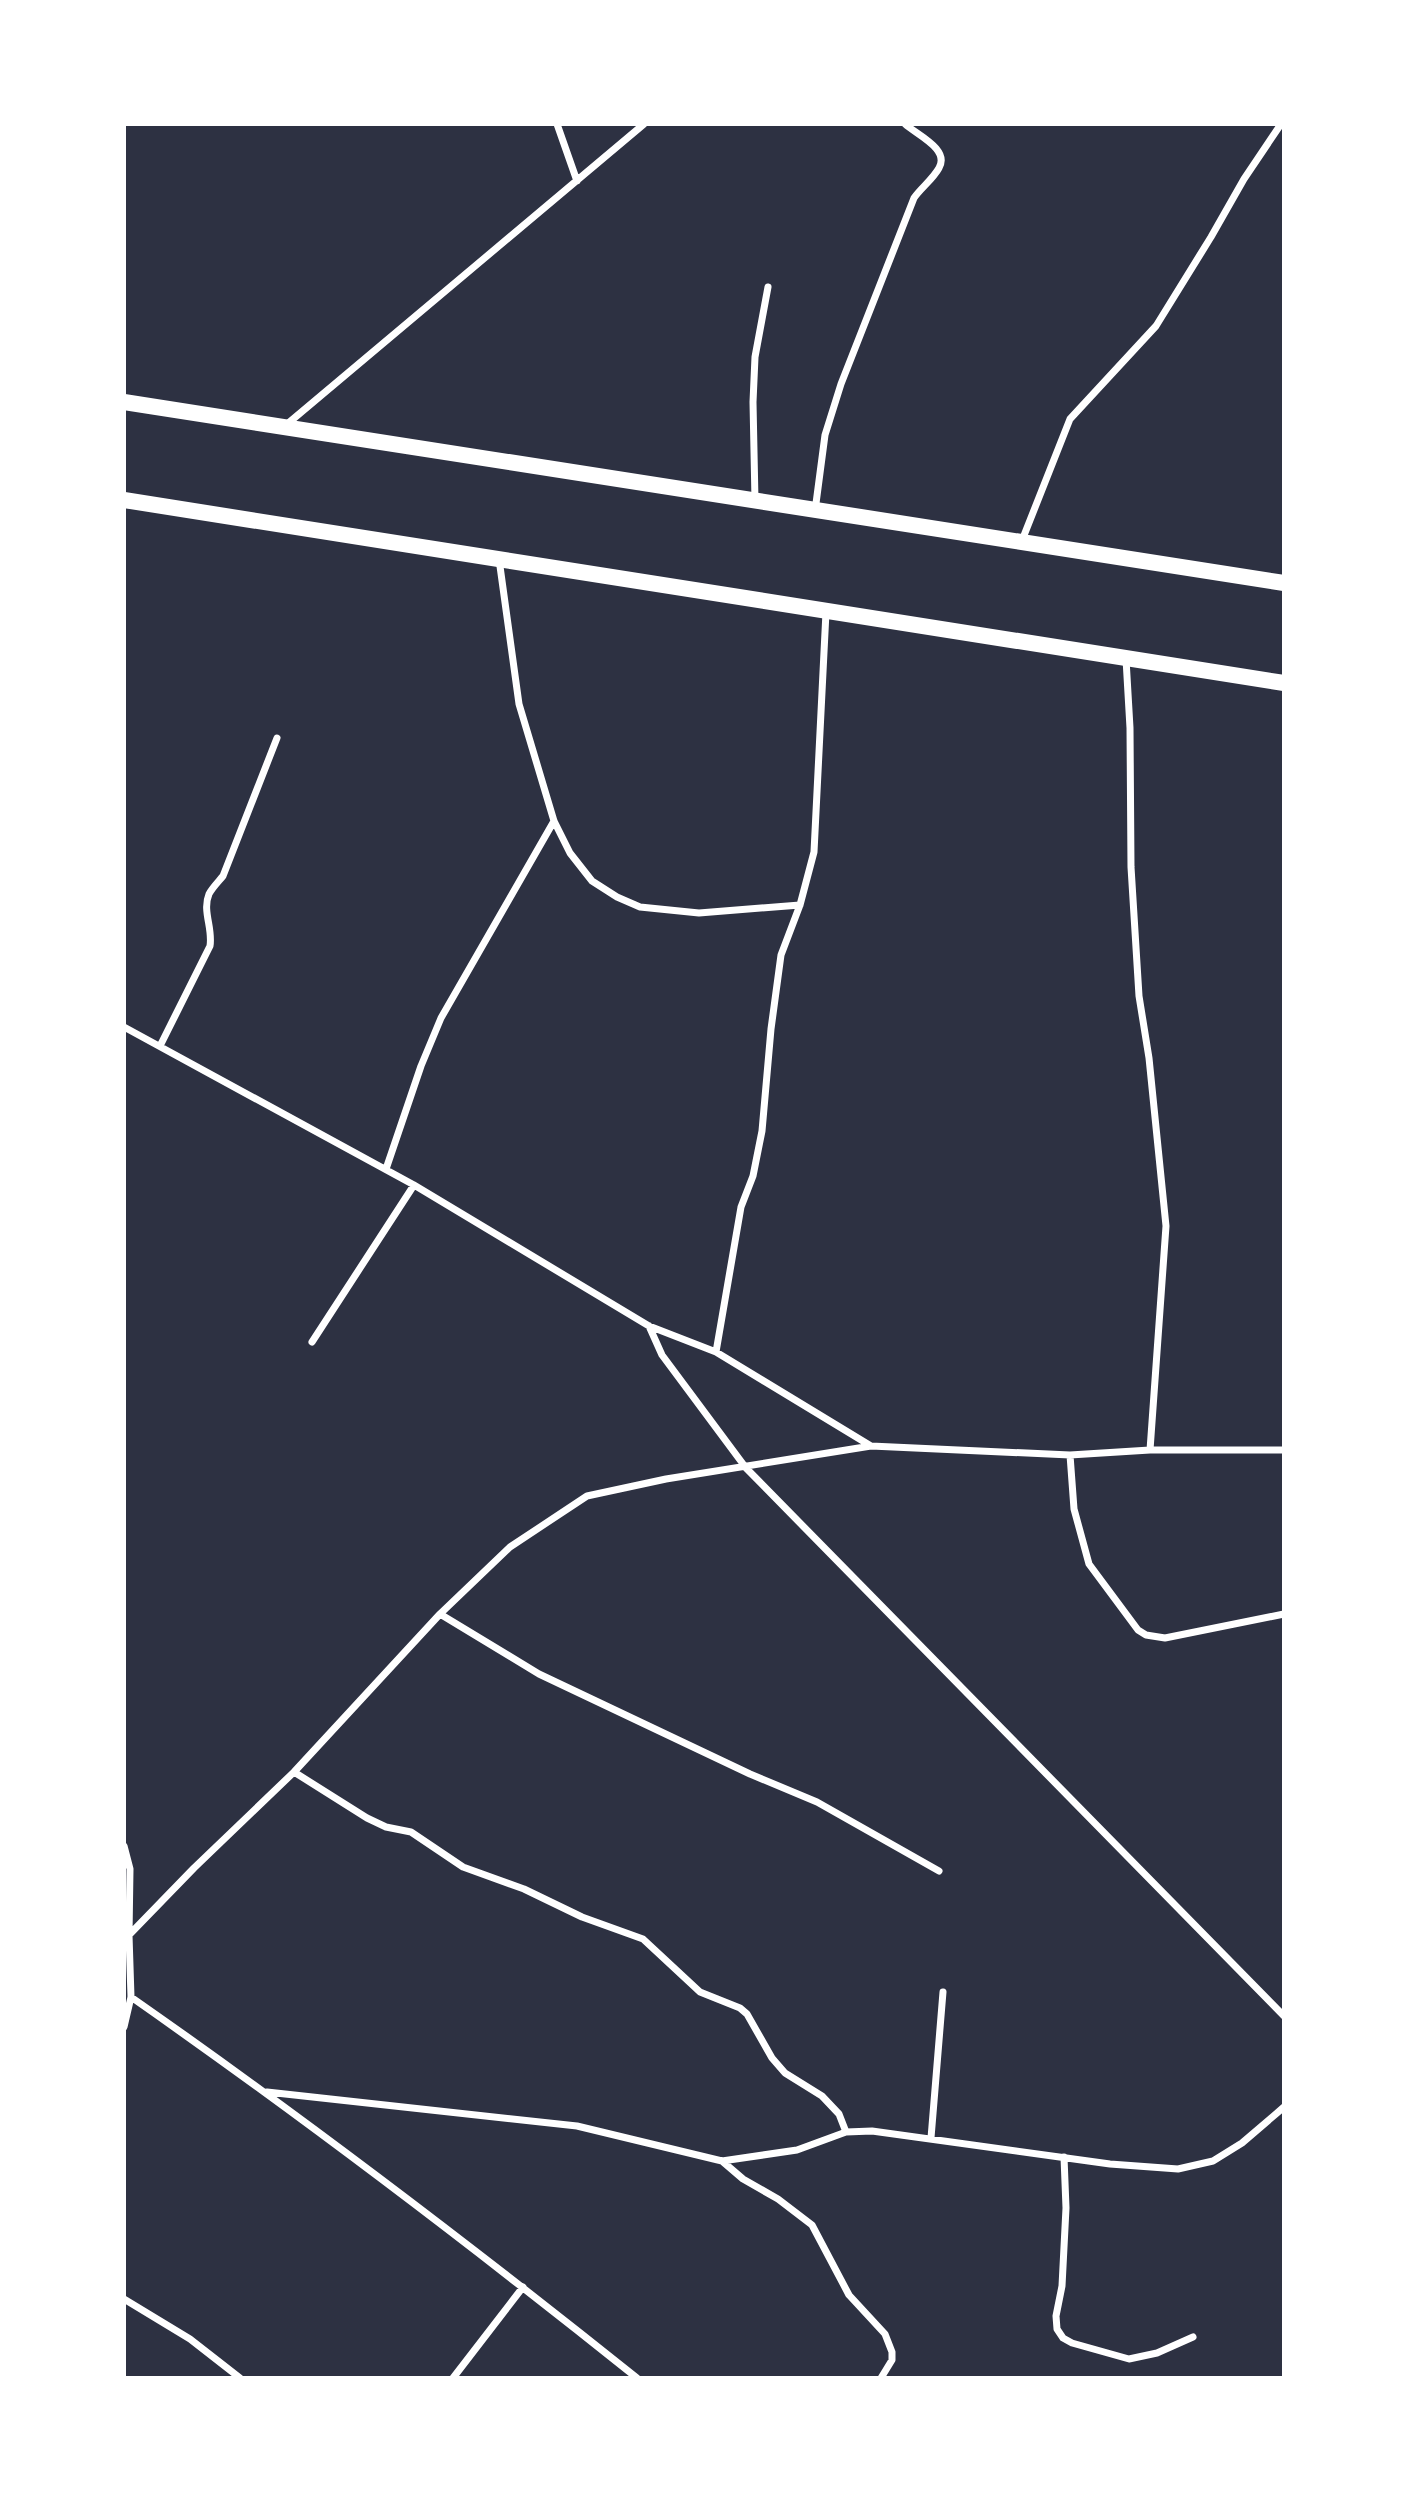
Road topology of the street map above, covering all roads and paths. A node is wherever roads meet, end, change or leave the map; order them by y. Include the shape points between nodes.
1 (557, 124) edge
2 (644, 124) edge
3 (905, 124) edge
4 (1281, 124) edge
5 (577, 181) junction
6 (768, 287) dead end
7 (124, 402) edge
8 (283, 428) junction
9 (124, 500) edge
10 (755, 502) junction
11 (815, 511) junction
12 (1020, 543) junction
13 (499, 558) junction
14 (1284, 583) edge
15 (826, 611) junction
16 (1126, 659) junction
17 (1284, 683) edge
18 (277, 738) dead end
19 (554, 821) junction
20 (800, 905) junction
21 (124, 1027) edge
22 (160, 1046) junction
23 (386, 1170) junction
24 (414, 1185) junction
25 (649, 1326) junction
26 (312, 1342) dead end
27 (716, 1352) junction
28 (871, 1446) junction
29 (1150, 1450) junction
30 (1284, 1450) edge
31 (1070, 1455) junction
32 (746, 1468) junction
33 (440, 1614) junction
34 (1284, 1614) edge
35 (294, 1772) junction
36 (124, 1846) edge
37 (939, 1871) dead end
38 (126, 1935) edge
39 (943, 1992) dead end
40 (131, 1997) junction
41 (1284, 2016) edge
42 (124, 2026) edge
43 (267, 2092) junction
44 (1284, 2107) edge
45 (846, 2132) junction
46 (932, 2138) junction
47 (1064, 2157) junction
48 (722, 2161) junction
49 (523, 2287) junction
50 (124, 2299) edge
51 (1193, 2337) dead end
52 (240, 2378) edge
53 (453, 2378) edge
54 (637, 2378) edge
55 (881, 2378) edge

1 - 5 street
2 - 5 street
3 - 11 street via 939,149 942,160 914,198 841,384 825,435
4 - 12 street via 1156,326 1070,419
5 - 8 street
6 - 10 street via 755,357
7 - 8 highway
8 - 10 highway
9 - 13 highway
10 - 11 highway
11 - 12 highway
12 - 14 highway
13 - 15 highway
13 - 19 street via 519,704
15 - 16 highway
15 - 20 street via 814,852
16 - 17 highway
16 - 29 street via 1130,867 1139,996 1166,1226
18 - 22 street via 223,876 210,894 206,910 210,946
19 - 20 street via 569,853 592,881 640,907 699,913
19 - 23 street via 441,1018
20 - 27 street via 781,955 762,1131 741,1207
21 - 22 street
22 - 23 street
23 - 24 street
24 - 25 street
24 - 26 street
25 - 27 street
25 - 32 street via 662,1355
27 - 28 street
28 - 31 street
28 - 32 street
29 - 30 street
29 - 31 street
31 - 34 street via 1074,1509 1089,1564 1138,1630 1165,1638
32 - 33 street via 587,1496 510,1547
32 - 41 street
33 - 35 street
33 - 37 street via 539,1674 817,1802
35 - 38 street
35 - 45 street via 376,1822 411,1832 463,1867 643,1939 701,1993 747,2014 772,2058 785,2073 822,2096 839,2114
36 - 38 street via 130,1869
38 - 40 street
39 - 46 street
40 - 42 street
40 - 43 street
43 - 48 street via 577,2126
43 - 49 street
44 - 47 street via 1213,2161 1178,2169
45 - 46 street via 872,2130
45 - 48 street via 797,2150
46 - 47 street
47 - 51 street via 1066,2208 1056,2316 1063,2338 1129,2359
48 - 55 street via 812,2225 849,2295 885,2333 892,2360
49 - 53 street
49 - 54 street
50 - 52 street via 190,2339

